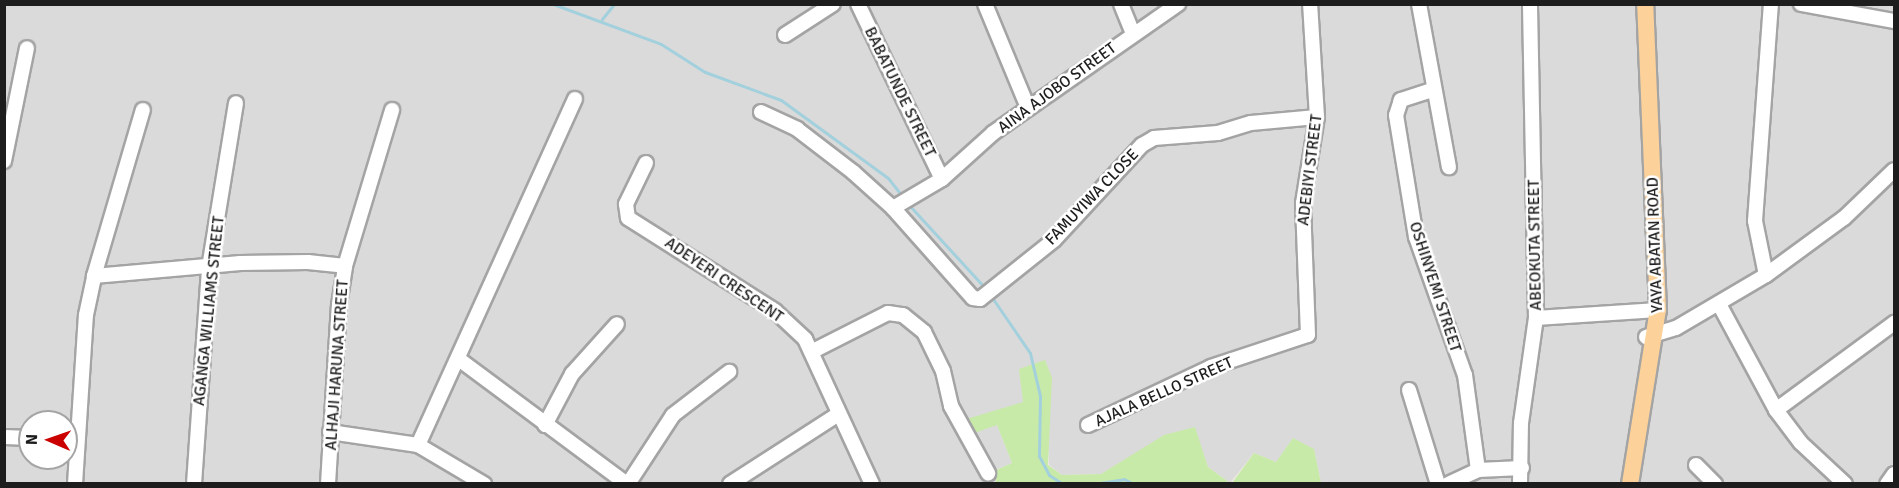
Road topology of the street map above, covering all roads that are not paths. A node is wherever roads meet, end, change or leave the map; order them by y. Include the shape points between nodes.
1 (833, 4) edge
2 (858, 4) edge
3 (985, 4) edge
4 (1121, 4) edge
5 (1178, 4) edge
6 (1310, 4) edge
7 (1419, 4) edge
8 (1530, 4) edge
9 (1639, 4) edge
10 (1646, 4) edge
11 (1771, 4) edge
12 (1801, 4) edge
13 (1894, 21) edge
14 (1133, 33) junction
15 (785, 35) dead end
16 (27, 48) dead end
17 (1432, 90) junction
18 (575, 99) dead end
19 (236, 103) dead end
20 (1028, 108) junction
21 (143, 110) dead end
22 (392, 110) dead end
23 (761, 112) dead end
24 (1317, 117) junction
25 (4, 161) edge
26 (646, 163) dead end
27 (1449, 167) dead end
28 (1894, 170) edge
29 (942, 179) junction
30 (895, 206) junction
31 (345, 266) junction
32 (210, 268) junction
33 (1766, 275) junction
34 (93, 276) junction
35 (1719, 304) junction
36 (1653, 311) junction
37 (1536, 318) junction
38 (1894, 323) edge
39 (618, 324) dead end
40 (1308, 335) joint
41 (1651, 337) junction
42 (813, 351) junction
43 (459, 360) junction
44 (729, 372) dead end
45 (1409, 390) dead end
46 (75, 410) edge
47 (1776, 410) junction
48 (837, 415) junction
49 (545, 425) junction
50 (1088, 425) dead end
51 (330, 432) junction
52 (418, 445) junction
53 (1696, 465) dead end
54 (1522, 468) junction
55 (1478, 470) junction
56 (988, 472) dead end
57 (1894, 474) edge
58 (194, 483) edge
59 (328, 483) edge
60 (484, 483) edge
61 (627, 483) edge
62 (730, 483) edge
63 (872, 483) edge
64 (1438, 483) edge
65 (1448, 483) edge
66 (1520, 483) edge
67 (1620, 483) edge
68 (1630, 483) edge
69 (1715, 483) edge
70 (1845, 483) edge
71 (1887, 483) edge

1 - 15 street
2 - 29 street, BABATUNDE STREET
3 - 20 street
4 - 14 street
5 - 14 street, AINA AJOBO STREET
6 - 24 street, ADEBIYI STREET
7 - 17 street
8 - 37 street, ABEOKUTA STREET
9 - 36 main road, YAYA ABATAN ROAD
10 - 36 main road, YAYA ABATAN ROAD
11 - 33 street via 1755,221
12 - 13 street
14 - 20 street, AINA AJOBO STREET
16 - 25 street
17 - 27 street
17 - 55 street, OSHINYEMI STREET via 1401,100 1396,115 1416,237 1465,375
18 - 43 street
19 - 32 street, AGANGA WILLIAMS STREET
20 - 29 street, AINA AJOBO STREET
21 - 34 street
22 - 31 street, ALHAJI HARUNA STREET
23 - 30 street via 825,148
24 - 30 street, FAMUYIWA CLOSE via 1251,123 1218,133 1154,138 1142,145 1054,240 986,295 973,298
24 - 40 street, ADEBIYI STREET via 1303,203
26 - 42 street, ADEYERI CRESCENT via 625,211 628,218 775,311
28 - 33 street via 1844,218
29 - 30 street, AINA AJOBO STREET
31 - 32 street via 284,262
31 - 51 street, ALHAJI HARUNA STREET
32 - 34 street
32 - 58 street, AGANGA WILLIAMS STREET
33 - 35 street
34 - 46 street
35 - 41 street
35 - 47 street
36 - 37 street
36 - 41 main road, YAYA ABATAN ROAD
37 - 54 street, ABEOKUTA STREET via 1521,423
38 - 47 street
39 - 49 street via 572,374
40 - 50 street, AJALA BELLO STREET via 1211,367
41 - 67 main road, YAYA ABATAN ROAD
41 - 68 main road, YAYA ABATAN ROAD
42 - 48 street, ADEYERI CRESCENT
42 - 56 street via 888,313 903,315 924,332 943,371 951,406
43 - 49 street
43 - 52 street
44 - 61 street via 673,415
45 - 64 street
47 - 70 street via 1801,443
48 - 62 street
48 - 63 street, ADEYERI CRESCENT
49 - 61 street
51 - 52 street
51 - 59 street, ALHAJI HARUNA STREET
52 - 60 street
53 - 69 street
54 - 55 street
54 - 66 street, ABEOKUTA STREET
55 - 65 street
57 - 71 street

